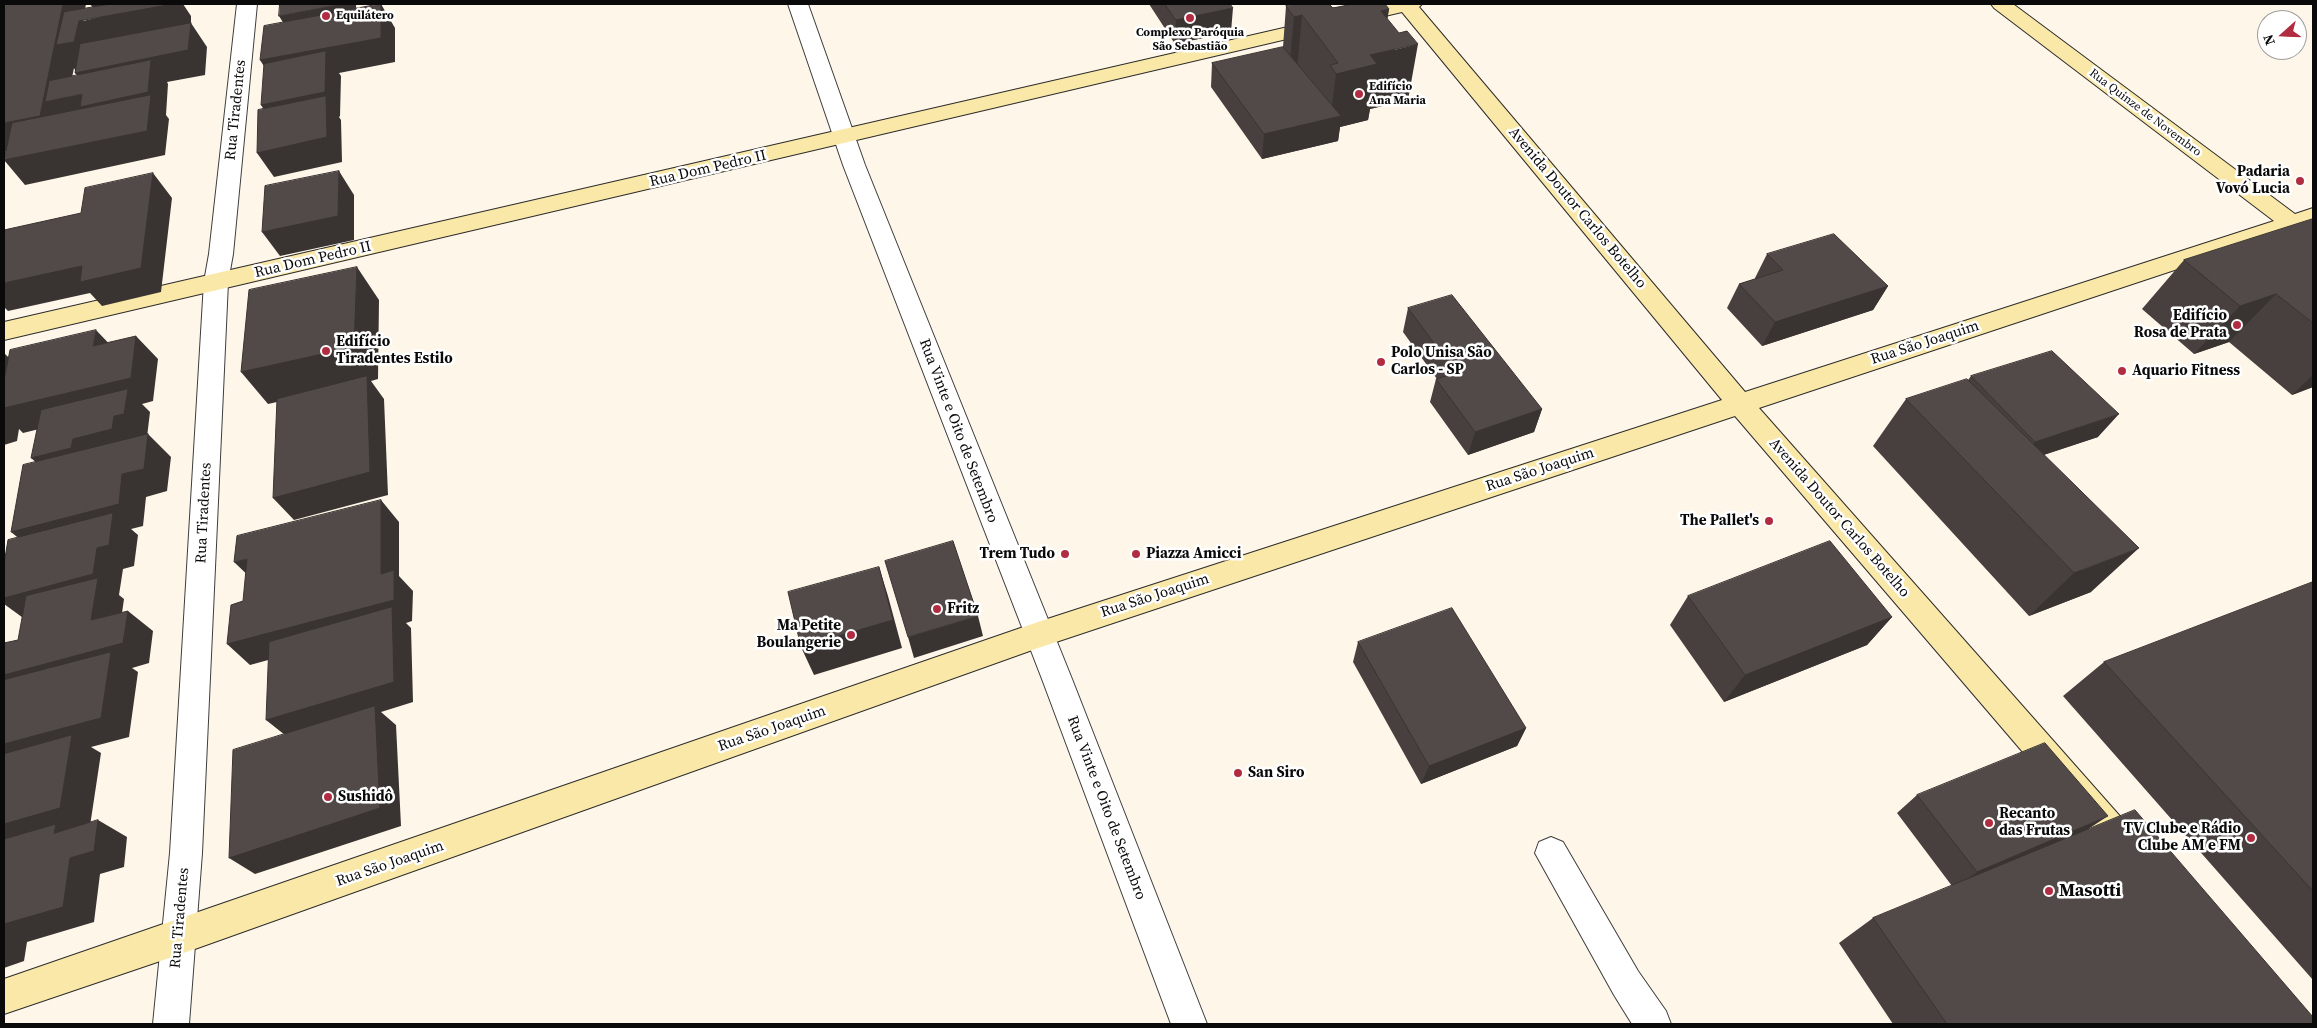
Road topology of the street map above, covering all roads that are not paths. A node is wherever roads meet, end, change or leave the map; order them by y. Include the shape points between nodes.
1 (247, 4) edge
2 (798, 4) edge
3 (1408, 4) edge
4 (2001, 4) edge
5 (845, 137) junction
6 (2306, 226) edge
7 (216, 282) junction
8 (4, 330) edge
9 (1740, 404) junction
10 (1038, 635) junction
11 (1551, 853) dead end
12 (2143, 867) edge
13 (178, 938) junction
14 (4, 997) edge
15 (171, 1024) edge
16 (1189, 1024) edge
17 (1653, 1024) edge

1 - 7 street, Rua Tiradentes
2 - 5 street, Rua Vinte e Oito de Setembro
3 - 5 main road, Rua Dom Pedro II
3 - 9 main road, Avenida Doutor Carlos Botelho
4 - 6 main road, Rua Quinze de Novembro
5 - 7 main road, Rua Dom Pedro II
5 - 10 street, Rua Vinte e Oito de Setembro
6 - 9 main road, Rua São Joaquim
7 - 8 main road, Rua Dom Pedro II
7 - 13 street, Rua Tiradentes via 186,853
9 - 10 main road, Rua São Joaquim
9 - 12 main road, Avenida Doutor Carlos Botelho
10 - 13 main road, Rua São Joaquim
10 - 16 street, Rua Vinte e Oito de Setembro
11 - 17 street
13 - 14 main road, Rua São Joaquim
13 - 15 street, Rua Tiradentes

